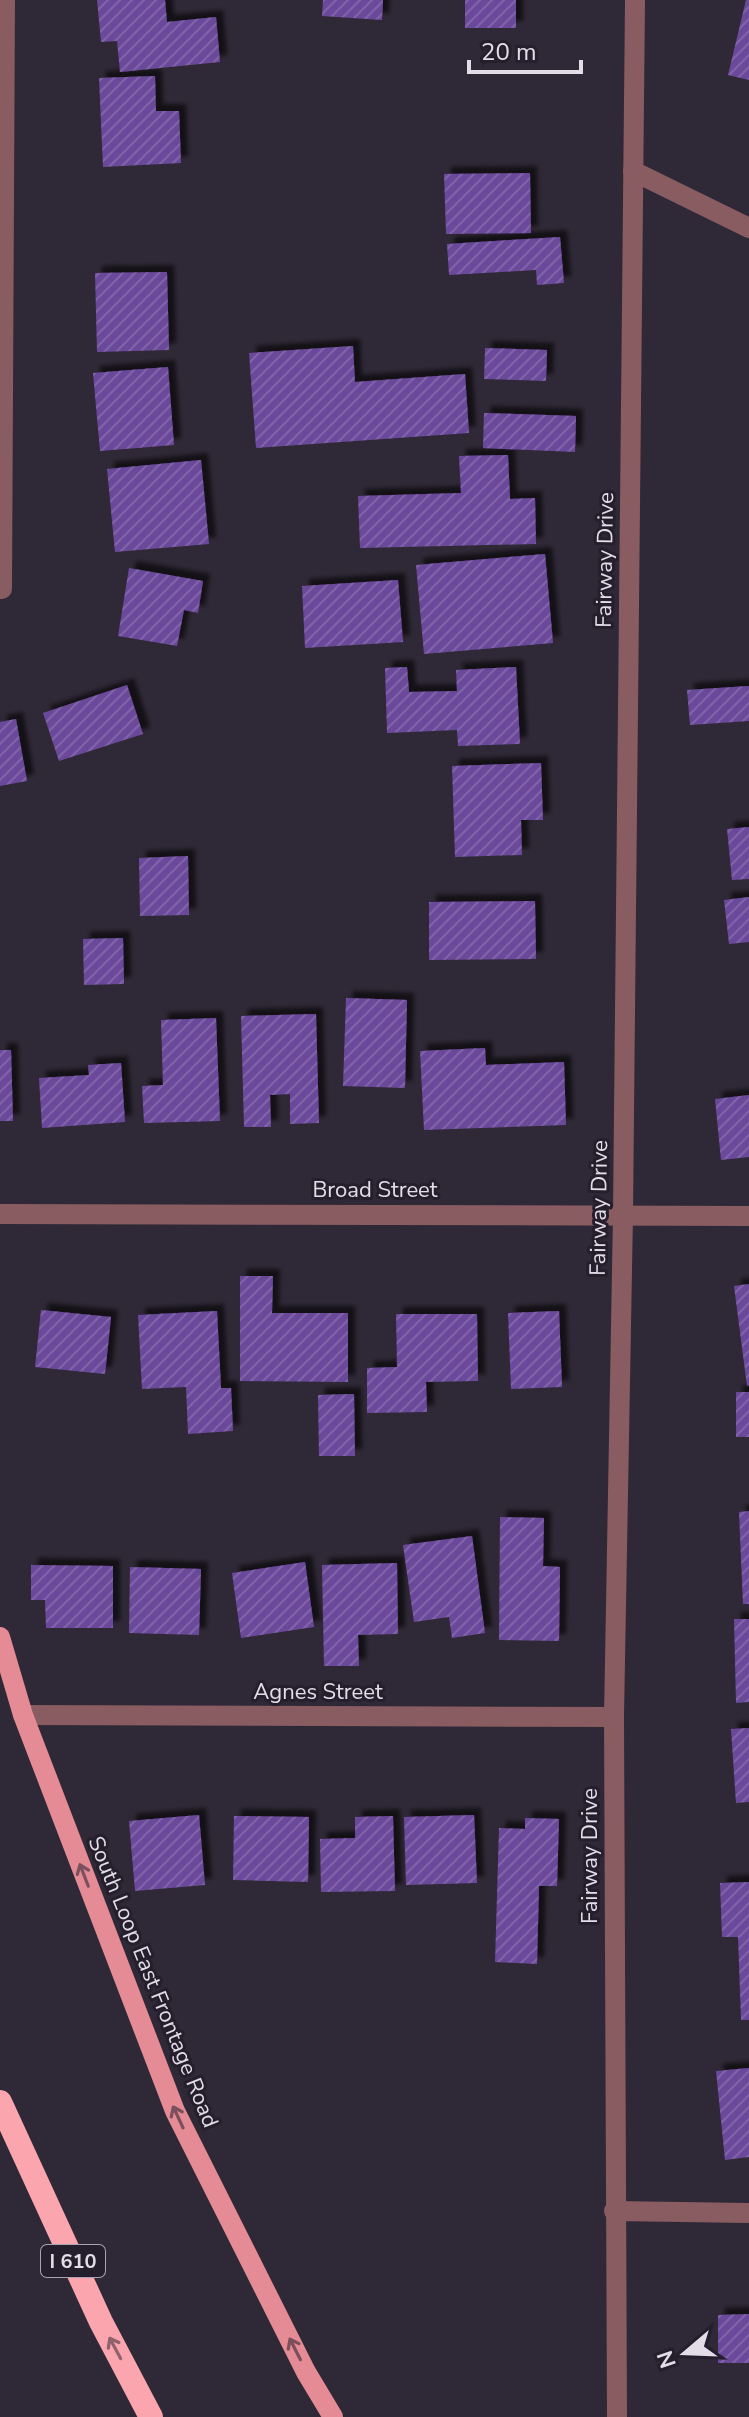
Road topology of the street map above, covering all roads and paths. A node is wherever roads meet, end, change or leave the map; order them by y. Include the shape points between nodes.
1 (5, 0) edge
2 (635, 0) edge
3 (2, 111) edge
4 (633, 171) junction
5 (749, 228) edge
6 (1, 580) edge
7 (0, 1214) edge
8 (623, 1214) junction
9 (749, 1216) edge
10 (0, 1637) edge
11 (23, 1715) junction
12 (614, 1717) junction
13 (0, 2102) edge
14 (614, 2211) junction
15 (749, 2213) edge
16 (151, 2417) edge
17 (333, 2417) edge
18 (617, 2417) edge

1 - 3 street
2 - 4 street, Fairway Drive
3 - 6 street
4 - 5 street
4 - 8 street, Fairway Drive
7 - 8 street, Broad Street
8 - 9 street, Broad Street
8 - 12 street, Fairway Drive
10 - 11 main road, South Loop East Frontage Road
11 - 12 street, Agnes Street
17 -> 11 main road, South Loop East Frontage Road via 175,2111
12 - 14 street, Fairway Drive
16 -> 13 highway, I 610 via 101,2322
14 - 15 street
14 - 18 street, Fairway Drive

